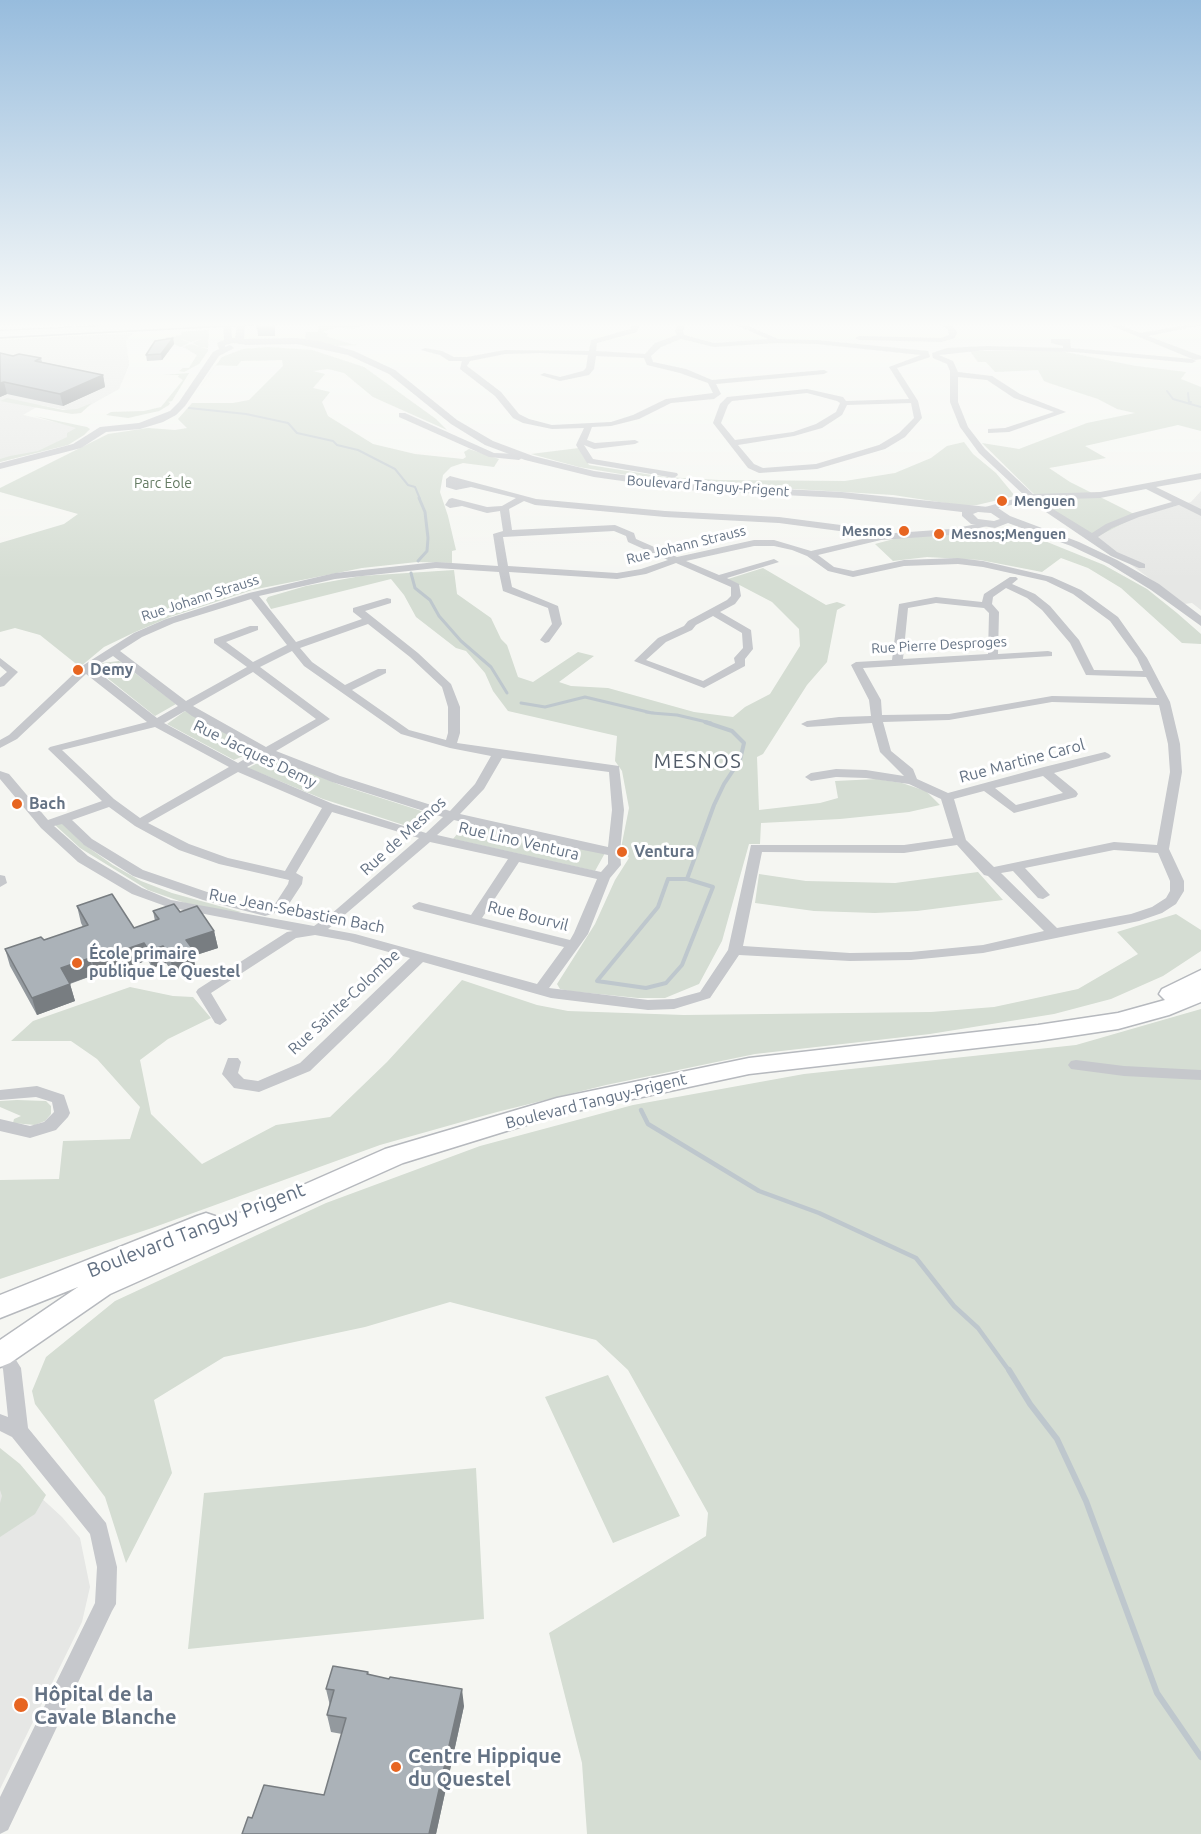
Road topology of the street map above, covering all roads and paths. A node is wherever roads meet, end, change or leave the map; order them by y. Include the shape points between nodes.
1 (177, 409) edge
2 (436, 409) edge
3 (510, 409) edge
4 (653, 409) edge
5 (722, 409) edge
6 (841, 409) edge
7 (916, 409) edge
8 (957, 409) edge
9 (1052, 409) edge
10 (402, 415) dead end
11 (588, 427) junction
12 (990, 431) dead end
13 (583, 441) junction
14 (635, 442) dead end
15 (732, 443) junction
16 (523, 457) junction
17 (0, 466) edge
18 (674, 475) dead end
19 (1201, 476) edge
20 (471, 484) dead end
21 (1149, 486) junction
22 (1031, 497) junction
23 (525, 498) junction
24 (1181, 502) junction
25 (462, 504) dead end
26 (504, 508) junction
27 (1045, 508) dead end
28 (1201, 513) edge
29 (1002, 514) junction
30 (967, 518) junction
31 (503, 534) junction
32 (880, 537) junction
33 (1092, 537) junction
34 (810, 554) junction
35 (676, 560) junction
36 (774, 562) dead end
37 (1142, 566) dead end
38 (504, 569) junction
39 (1021, 571) junction
40 (718, 578) junction
41 (1006, 585) junction
42 (254, 595) junction
43 (387, 601) dead end
44 (987, 605) junction
45 (713, 612) junction
46 (368, 620) junction
47 (1201, 622) edge
48 (254, 628) dead end
49 (545, 640) dead end
50 (292, 647) junction
51 (112, 650) junction
52 (1048, 654) dead end
53 (993, 656) junction
54 (0, 661) edge
55 (897, 662) junction
56 (86, 668) junction
57 (253, 668) junction
58 (382, 671) dead end
59 (1150, 674) junction
60 (0, 684) edge
61 (343, 690) junction
62 (1164, 702) junction
63 (185, 706) junction
64 (877, 720) junction
65 (156, 723) junction
66 (807, 723) dead end
67 (0, 745) edge
68 (450, 745) junction
69 (268, 752) junction
70 (498, 754) junction
71 (1105, 756) dead end
72 (237, 766) junction
73 (1044, 771) junction
74 (0, 775) edge
75 (812, 777) dead end
76 (912, 781) junction
77 (986, 787) junction
78 (947, 798) junction
79 (106, 799) junction
80 (329, 807) junction
81 (452, 816) junction
82 (64, 819) junction
83 (43, 822) junction
84 (139, 823) junction
85 (427, 837) junction
86 (960, 841) junction
87 (1163, 849) junction
88 (614, 852) junction
89 (515, 858) junction
90 (1016, 866) junction
91 (989, 872) junction
92 (288, 876) junction
93 (604, 878) junction
94 (1043, 895) dead end
95 (419, 906) dead end
96 (475, 919) junction
97 (317, 930) junction
98 (1054, 933) junction
99 (573, 945) junction
100 (735, 950) junction
101 (420, 957) junction
102 (1201, 977) edge
103 (540, 990) junction
104 (1201, 994) edge
105 (220, 1020) dead end
106 (1074, 1028) junction
107 (233, 1062) dead end
108 (1076, 1065) dead end
109 (1201, 1075) edge
110 (0, 1095) edge
111 (0, 1125) edge
112 (394, 1156) junction
113 (0, 1307) edge
114 (1, 1353) edge
115 (9, 1426) edge
116 (0, 1821) edge

1 - 17 street via 149,424 104,429 77,446
2 - 16 street, Boulevard Tanguy-Prigent via 469,432
3 - 11 street via 526,421
4 - 11 street via 626,421
5 - 15 street via 717,423
6 - 15 street via 819,426 794,434
7 - 15 street via 918,418 891,442 817,466 755,469
8 - 22 street via 964,427 982,451
9 - 12 street via 1062,412 1006,430
10 - 16 street via 492,455
11 - 13 street
13 - 14 street via 594,446
13 - 18 street via 580,445 590,460
16 - 30 street, Boulevard Tanguy-Prigent via 658,485 842,495 926,504
19 - 21 street
20 - 23 street
21 - 22 street via 1100,495
21 - 24 street
22 - 29 street
23 - 26 street
23 - 32 street via 535,502 779,520 864,531
24 - 28 street
24 - 33 street via 1136,515
25 - 26 street via 487,510
26 - 31 street
27 - 33 street
29 - 30 street via 983,509
29 - 30 street, Boulevard Tanguy-Prigent via 984,524
29 - 47 street via 1113,562 1155,587
30 - 32 street via 944,532
31 - 35 street via 615,528 631,535 631,540
31 - 38 street
32 - 34 street
33 - 37 street via 1114,554
34 - 35 street, Rue Johann Strauss via 774,543 754,543
34 - 39 street via 831,569 853,574 933,561
35 - 38 street, Rue Johann Strauss via 617,576
35 - 40 street
36 - 40 street
38 - 42 street, Rue Johann Strauss via 460,566 376,571 335,576
38 - 49 street via 507,589 553,606 557,624
39 - 41 street
39 - 59 street via 1049,579 1100,607 1128,636
40 - 45 street via 736,586 736,596
41 - 44 street via 988,596
41 - 59 street via 1046,608 1075,642 1090,673
42 - 50 street
42 - 51 street, Rue Johann Strauss via 170,621
43 - 46 street via 357,610
44 - 53 street via 994,612
44 - 55 street via 936,600 903,606
45 - 45 street via 663,640 639,662 705,685 741,664 739,658 748,649 747,632
46 - 50 street
46 - 68 street via 447,686 454,707
48 - 57 street via 218,641
50 - 57 street
50 - 61 street
51 - 56 street, Rue Johann Strauss
51 - 63 street, Rue Jacques Demy
52 - 53 street, Rue Pierre Desproges
53 - 55 street, Rue Pierre Desproges
54 - 60 street via 13,672
55 - 64 street, Rue Pierre Desproges via 856,665 875,700
56 - 65 street, Rue Jacques Demy
56 - 67 street, Rue Johann Strauss
57 - 63 street
57 - 69 street via 324,719
58 - 61 street
59 - 62 street
61 - 68 street via 405,732
62 - 64 street via 1052,699 949,717
62 - 87 street via 1176,772
63 - 65 street
63 - 69 street, Rue Jacques Demy
64 - 66 street
64 - 76 street via 886,752 909,772
65 - 72 street, Rue Jacques Demy
65 - 79 street via 54,750
68 - 70 street
69 - 72 street
69 - 81 street, Rue Jacques Demy via 336,779
70 - 81 street, Rue de Mesnos via 480,786
70 - 88 street via 615,769 618,810
71 - 73 street, Rue Martine Carol
72 - 80 street, Rue Jacques Demy
72 - 84 street
73 - 77 street, Rue Martine Carol
73 - 77 street via 1072,794 1014,809
74 - 83 street, Rue Jean-Sebastien Bach
75 - 76 street via 866,774
76 - 78 street
77 - 78 street, Rue Martine Carol
78 - 86 street
79 - 82 street
79 - 83 street
79 - 84 street
80 - 85 street, Rue Jacques Demy
80 - 92 street
81 - 85 street, Rue de Mesnos
81 - 88 street, Rue Lino Ventura
82 - 83 street
82 - 92 street via 88,842 138,873 265,912 280,907 295,884 296,877
83 - 97 street, Rue Jean-Sebastien Bach via 83,859 137,891 168,903
84 - 92 street via 184,847
85 - 89 street, Rue Lino Ventura
85 - 97 street, Rue de Mesnos
86 - 91 street
86 - 100 street via 904,849 756,848
87 - 90 street via 1114,846
87 - 98 street via 1177,881 1171,901 1134,918
88 - 93 street via 615,865
89 - 93 street, Rue Lino Ventura
89 - 96 street, Rue Bourvil
90 - 91 street
90 - 94 street
91 - 98 street
93 - 99 street
95 - 96 street, Rue Bourvil
96 - 99 street, Rue Bourvil
97 - 101 street, Rue Jean-Sebastien Bach
97 - 105 street via 292,935 203,992
98 - 100 street via 983,949 912,956 850,957
99 - 103 street
100 - 103 street, Rue Jean-Sebastien Bach via 705,995 674,1004 583,999
101 - 103 street, Rue Jean-Sebastien Bach
101 - 107 street, Rue Sainte-Colombe via 305,1067 259,1087 239,1084 230,1074
102 - 106 main road via 1170,994
104 - 106 main road, Boulevard Tanguy-Prigent via 1118,1021
106 - 112 main road, Boulevard Tanguy-Prigent via 749,1066 557,1107
108 - 109 street
110 - 111 street via 37,1091 59,1099 62,1113 50,1126 30,1132
112 - 113 main road, Boulevard Tanguy Prigent via 206,1223
112 - 114 main road, Boulevard Tanguy-Prigent via 100,1286
114 - 115 street via 12,1368
115 - 116 street via 99,1530 106,1585 105,1604

